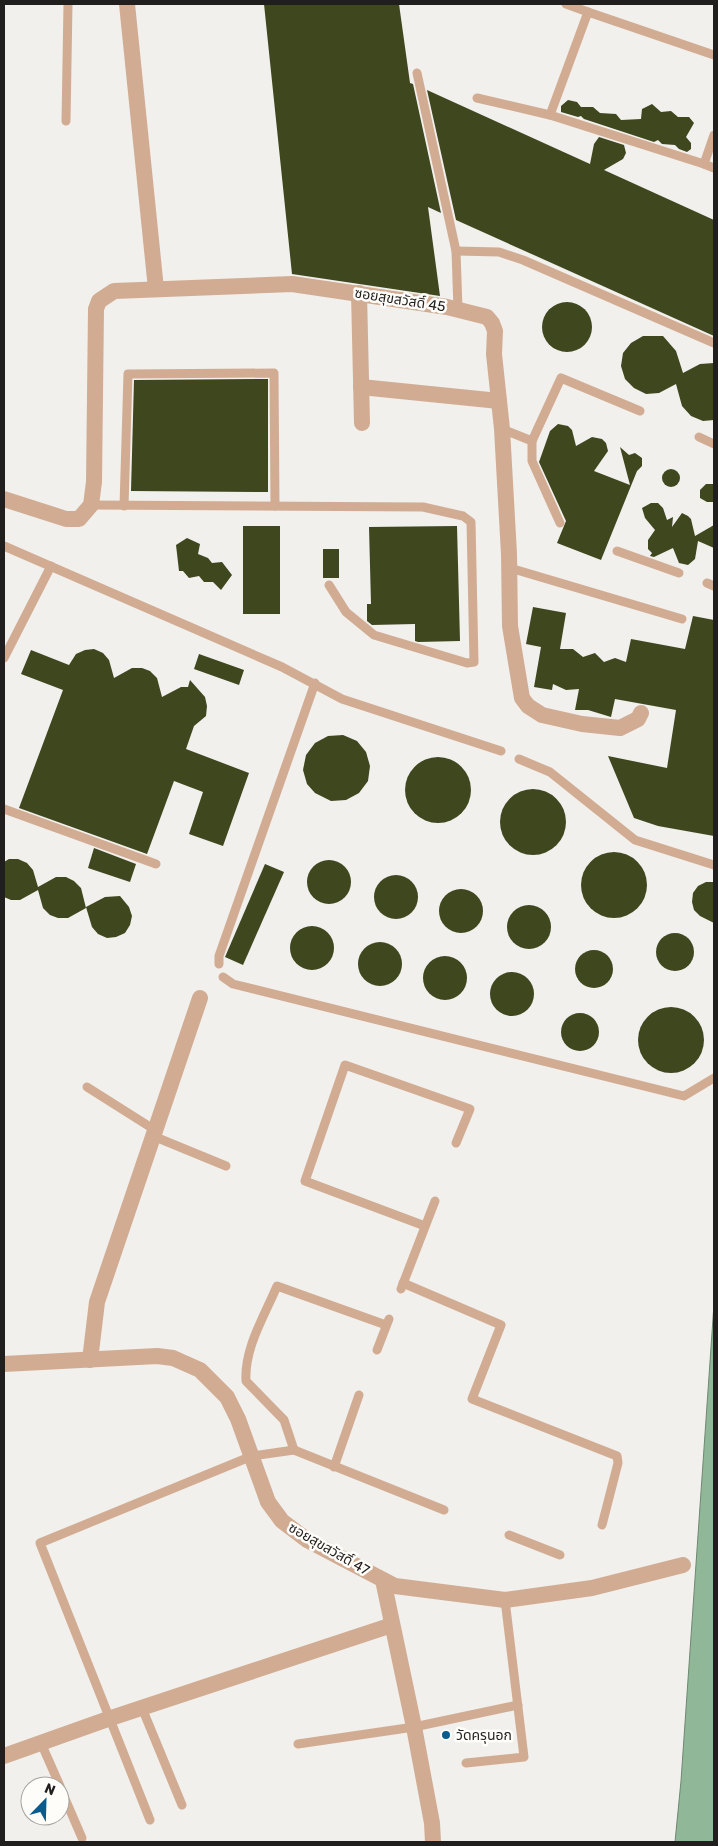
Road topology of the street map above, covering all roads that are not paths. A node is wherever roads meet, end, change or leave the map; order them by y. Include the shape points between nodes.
1 (68, 4) edge
2 (127, 4) edge
3 (566, 4) edge
4 (588, 12) junction
5 (714, 55) edge
6 (417, 73) dead end
7 (477, 98) dead end
8 (550, 115) junction
9 (66, 121) dead end
10 (714, 135) edge
11 (704, 164) junction
12 (714, 168) edge
13 (456, 251) junction
14 (156, 289) junction
15 (359, 293) junction
16 (458, 309) junction
17 (714, 343) edge
18 (362, 387) junction
19 (499, 401) junction
20 (640, 411) dead end
21 (362, 423) dead end
22 (502, 429) junction
23 (699, 437) dead end
24 (532, 440) junction
25 (714, 444) edge
26 (4, 499) edge
27 (91, 505) junction
28 (124, 506) junction
29 (275, 506) junction
30 (560, 523) dead end
31 (4, 546) edge
32 (617, 551) dead end
33 (51, 566) junction
34 (510, 568) junction
35 (679, 573) dead end
36 (329, 585) dead end
37 (682, 619) dead end
38 (4, 658) edge
39 (315, 683) junction
40 (641, 713) dead end
41 (501, 751) dead end
42 (519, 758) dead end
43 (4, 809) edge
44 (156, 864) dead end
45 (714, 865) edge
46 (219, 964) dead end
47 (223, 977) dead end
48 (200, 998) dead end
49 (714, 1078) edge
50 (87, 1087) dead end
51 (154, 1133) junction
52 (456, 1142) dead end
53 (226, 1166) dead end
54 (435, 1201) dead end
55 (425, 1226) junction
56 (377, 1350) dead end
57 (90, 1360) junction
58 (4, 1364) edge
59 (360, 1396) dead end
60 (294, 1450) junction
61 (252, 1456) junction
62 (334, 1467) junction
63 (444, 1510) dead end
64 (602, 1525) dead end
65 (509, 1535) dead end
66 (560, 1555) dead end
67 (683, 1565) dead end
68 (383, 1580) junction
69 (505, 1600) junction
70 (392, 1625) junction
71 (518, 1705) junction
72 (142, 1708) junction
73 (108, 1719) junction
74 (414, 1727) junction
75 (41, 1743) junction
76 (298, 1744) dead end
77 (4, 1756) edge
78 (466, 1763) dead end
79 (56, 1776) edge
80 (182, 1806) dead end
81 (70, 1810) edge
82 (150, 1820) dead end
83 (82, 1838) dead end
84 (433, 1842) edge

1 - 9 lane
2 - 14 street
3 - 4 lane
4 - 5 lane
4 - 8 lane
6 - 13 lane
7 - 8 lane
8 - 11 lane
10 - 11 lane
11 - 12 lane
13 - 16 lane
13 - 17 lane via 499,252 523,260
14 - 15 street, ซอยสุขสวัสดิ์ 45 via 292,284
14 - 27 street, ซอยสุขสวัสดิ์ 45 via 114,291 99,301 96,309
15 - 16 street, ซอยสุขสวัสดิ์ 45
15 - 18 street
16 - 19 street, ซอยสุขสวัสดิ์ 45 via 487,317 492,323
18 - 19 street
18 - 21 street
19 - 22 street, ซอยสุขสวัสดิ์ 45
20 - 24 lane via 561,378
22 - 24 lane
22 - 34 street, ซอยสุขสวัสดิ์ 45
23 - 25 lane
24 - 30 lane via 532,461
26 - 27 street via 66,519 79,519
27 - 28 lane
28 - 29 lane
28 - 29 lane via 128,374 274,373
29 - 36 lane via 423,507 463,516 471,522 474,662 467,663 374,635 346,612
31 - 33 lane
32 - 35 lane
33 - 38 lane
33 - 39 lane
34 - 37 lane
34 - 40 street, ซอยสุขสวัสดิ์ 45 via 512,634 522,698 528,706 556,719 620,728 630,725
39 - 41 lane via 342,699
39 - 46 lane via 219,956
42 - 45 lane via 550,772 636,840
43 - 44 lane
47 - 49 lane via 233,984 684,1096
48 - 51 street
50 - 51 lane
51 - 53 lane
51 - 57 street via 97,1302
52 - 55 lane via 470,1110 345,1066 305,1181
54 - 55 lane
55 - 64 lane via 402,1286 501,1325 472,1399 617,1456
56 - 60 lane via 388,1322 277,1286 253,1343 246,1381 284,1420
57 - 58 street, ซอยสุขสวัสดิ์ 47
57 - 61 street, ซอยสุขสวัสดิ์ 47 via 158,1356 173,1358 200,1370 227,1397
59 - 62 lane
60 - 61 lane
60 - 62 lane
61 - 68 street, ซอยสุขสวัสดิ์ 47 via 268,1502 282,1521 307,1540
61 - 73 lane via 40,1543
62 - 63 lane
65 - 66 lane
67 - 69 street, ซอยสุขสวัสดิ์ 47 via 592,1588
68 - 69 street, ซอยสุขสวัสดิ์ 47 via 395,1586
68 - 70 street
69 - 71 lane
70 - 72 street
70 - 74 street
71 - 74 lane
71 - 78 lane via 524,1757
72 - 73 street
72 - 80 lane
73 - 75 street
73 - 82 lane
74 - 76 lane
74 - 84 street
75 - 77 street
75 - 79 lane
81 - 83 lane

